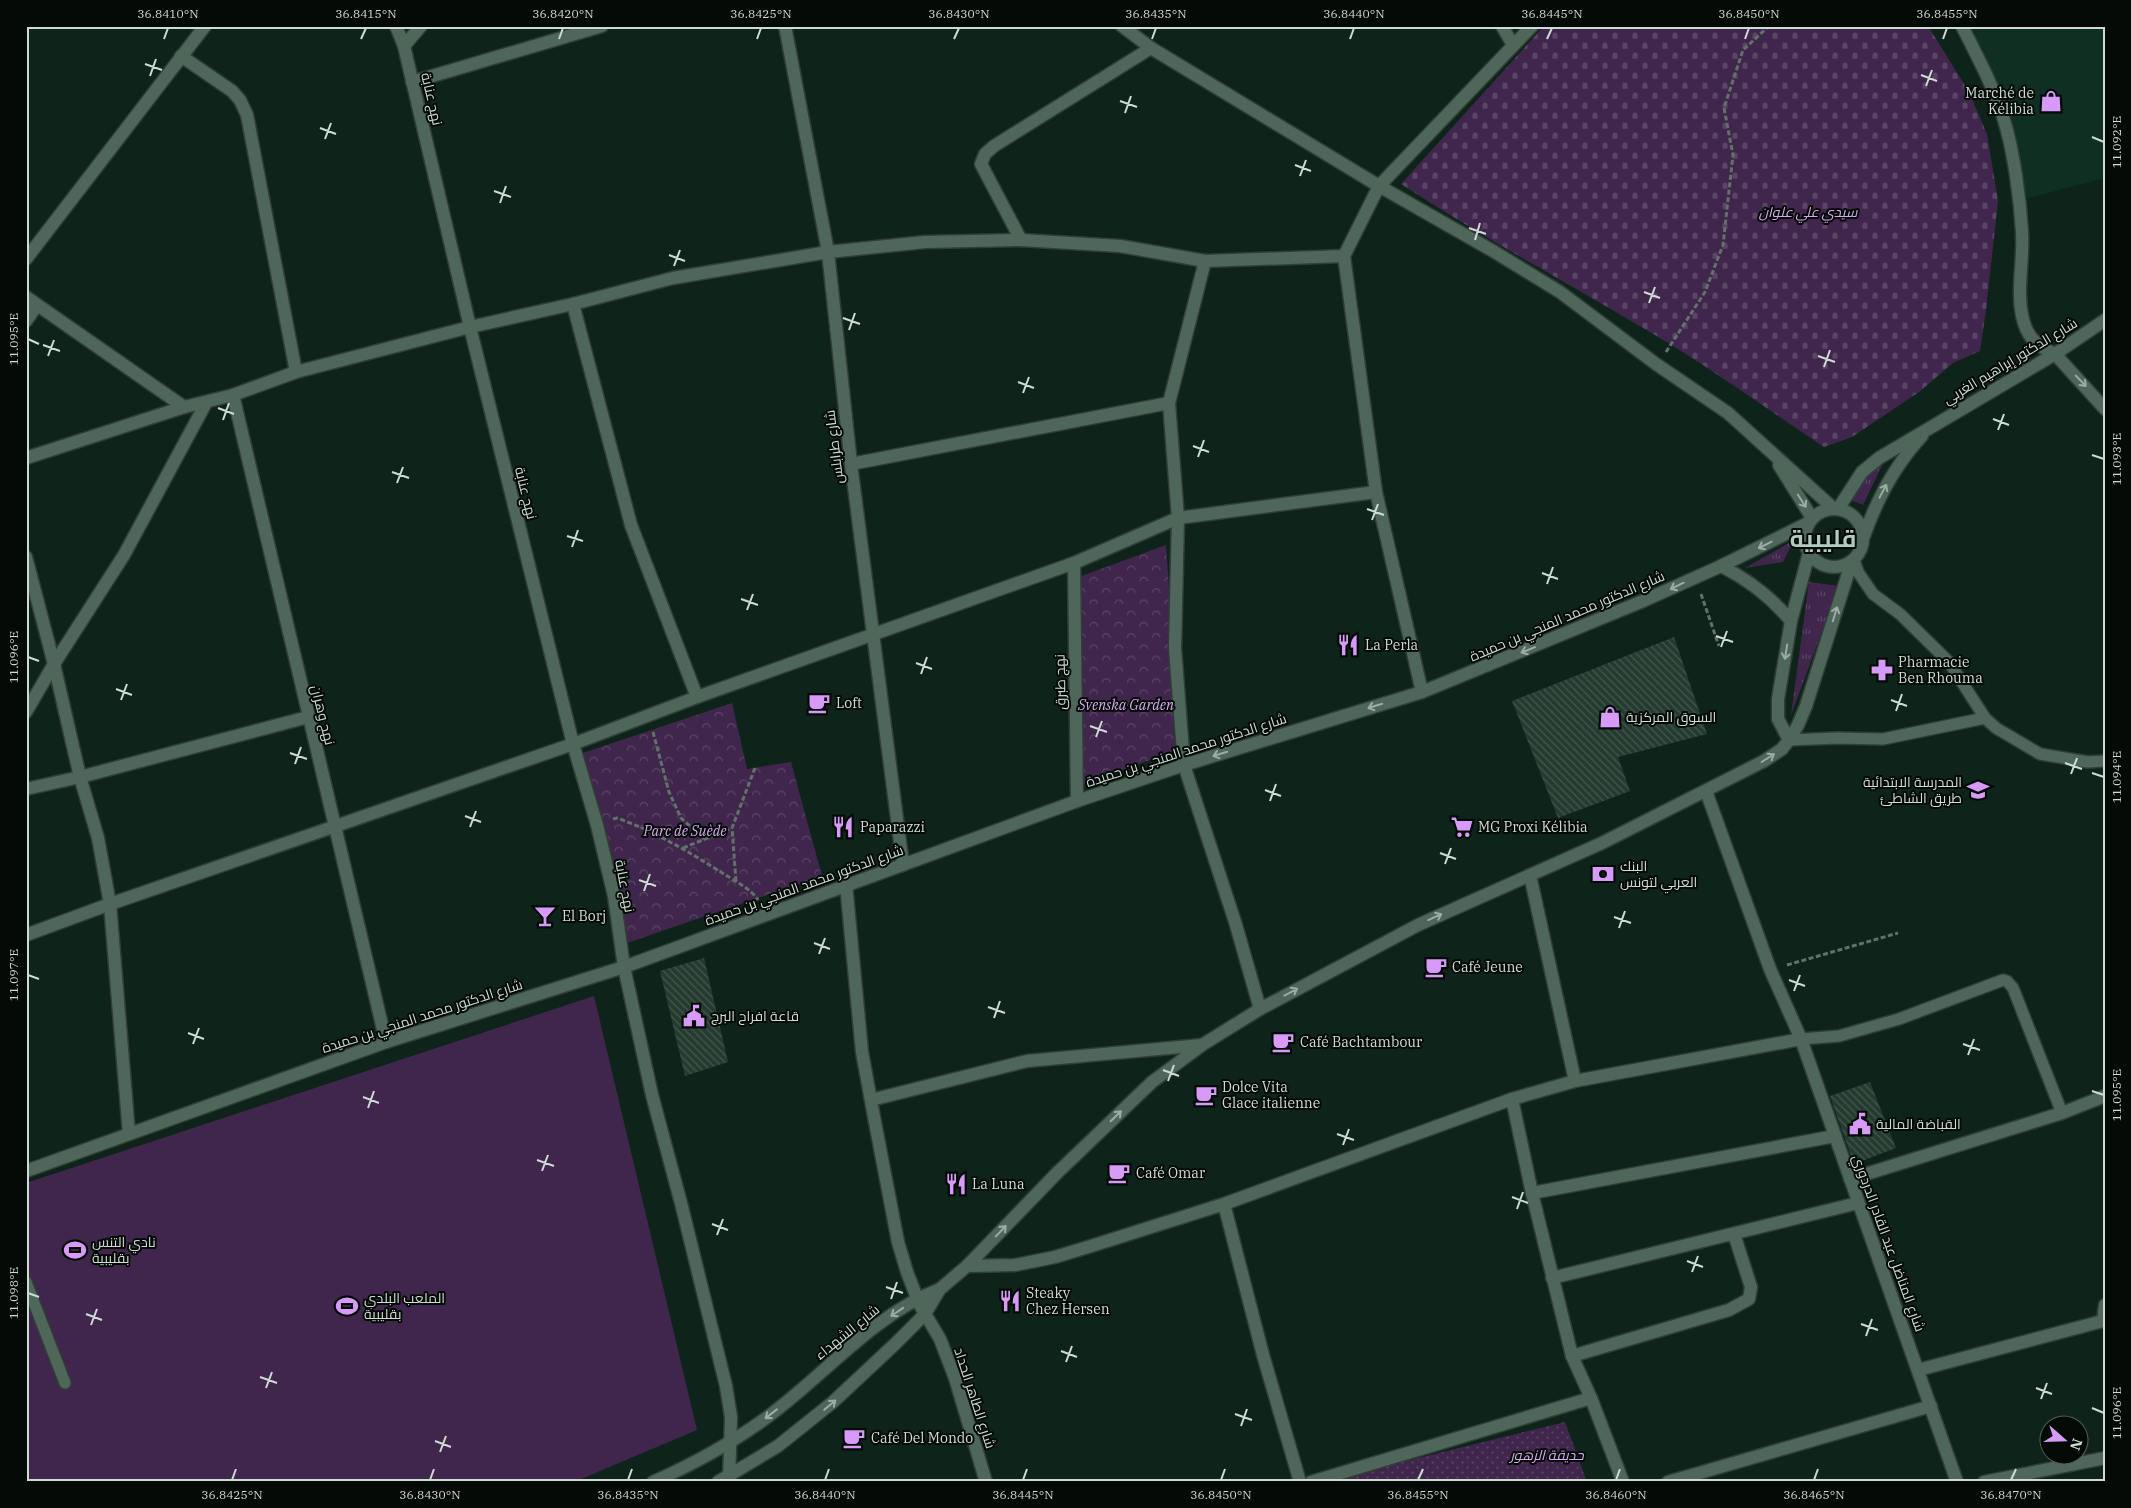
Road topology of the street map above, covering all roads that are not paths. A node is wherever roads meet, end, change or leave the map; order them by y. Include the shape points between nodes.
1 (205, 26) edge
2 (396, 26) edge
3 (421, 26) edge
4 (602, 26) edge
5 (785, 26) edge
6 (1122, 26) edge
7 (1502, 26) edge
8 (1532, 26) edge
9 (1962, 26) edge
10 (1513, 45) junction
11 (404, 46) junction
12 (1150, 48) junction
13 (181, 56) junction
14 (412, 82) junction
15 (1379, 186) junction
16 (1021, 240) junction
17 (828, 252) junction
18 (1344, 256) junction
19 (26, 259) edge
20 (1205, 261) junction
21 (26, 297) edge
22 (573, 304) junction
23 (37, 305) junction
24 (2105, 320) edge
25 (26, 321) edge
26 (470, 327) junction
27 (2055, 354) junction
28 (296, 372) junction
29 (233, 395) junction
30 (206, 403) junction
31 (1169, 403) junction
32 (184, 407) junction
33 (2105, 409) edge
34 (1930, 427) junction
35 (1772, 454) junction
36 (26, 458) edge
37 (851, 464) junction
38 (1376, 492) junction
39 (1836, 508) junction
40 (1178, 518) junction
41 (1810, 520) junction
42 (1864, 536) junction
43 (1809, 554) junction
44 (26, 557) edge
45 (1853, 560) junction
46 (1074, 563) junction
47 (1721, 566) junction
48 (1791, 621) junction
49 (874, 634) junction
50 (54, 664) junction
51 (1422, 692) junction
52 (697, 697) junction
53 (26, 712) edge
54 (308, 717) junction
55 (1986, 718) junction
56 (1789, 740) junction
57 (573, 744) junction
58 (2105, 761) edge
59 (1184, 765) junction
60 (80, 778) junction
61 (26, 789) edge
62 (1706, 791) junction
63 (1077, 801) junction
64 (336, 827) junction
65 (903, 865) junction
66 (1530, 875) junction
67 (846, 884) junction
68 (110, 904) junction
69 (26, 935) edge
70 (624, 967) junction
71 (1260, 1009) junction
72 (1802, 1039) junction
73 (386, 1042) junction
74 (1202, 1045) junction
75 (1575, 1081) junction
76 (2105, 1096) edge
77 (1512, 1099) junction
78 (871, 1100) junction
79 (2062, 1113) junction
80 (129, 1134) junction
81 (1835, 1136) junction
82 (26, 1171) edge
83 (1850, 1179) junction
84 (1532, 1193) junction
85 (1858, 1203) junction
86 (1224, 1204) junction
87 (1734, 1234) junction
88 (967, 1266) junction
89 (1552, 1278) junction
90 (26, 1282) edge
91 (940, 1289) junction
92 (917, 1298) junction
93 (2105, 1305) edge
94 (925, 1314) junction
95 (2104, 1324) edge
96 (1572, 1356) junction
97 (1918, 1370) junction
98 (65, 1383) dead end
99 (1591, 1398) junction
100 (1931, 1406) junction
101 (730, 1441) junction
102 (2105, 1458) edge
103 (730, 1479) edge
104 (653, 1482) edge
105 (718, 1482) edge
106 (986, 1482) edge
107 (1300, 1482) edge
108 (1311, 1482) edge
109 (1623, 1482) edge
110 (1668, 1482) edge
111 (1957, 1482) edge
112 (1984, 1482) edge

1 - 13 street
2 - 11 street, نهج عنابة
3 - 11 street
4 - 14 street
5 - 17 street, شارع طرابلس
6 - 12 street
7 - 10 street
8 - 10 street
9 - 27 street via 1986,74 2010,144 2020,207 2024,324 2032,339
10 - 15 street
11 - 14 street, نهج عنابة
12 - 15 street
12 - 16 street via 985,154 981,164
13 - 19 street
13 - 28 street via 232,91 247,115
14 - 26 street, نهج عنابة
15 - 18 street
15 - 35 street via 1560,292 1728,413
16 - 17 street via 925,242
16 - 20 street via 1120,246
17 - 22 street via 673,278
17 - 37 street, شارع طرابلس
18 - 20 street
18 - 38 street
20 - 31 street
21 - 23 street
22 - 26 street
22 - 52 street via 631,525
23 - 25 street
23 - 32 street
24 - 27 street, شارع الدكتور إبراهيم الغربي
26 - 28 street
26 - 57 street, نهج عنابة
27 -> 33 street
27 - 34 street, شارع الدكتور إبراهيم الغربي
28 - 29 street
29 - 30 street
29 - 54 street, نهج وهران
30 - 32 street
30 - 50 street via 124,555
31 - 37 street
31 - 40 street
32 - 36 street
34 - 39 street, شارع الدكتور إبراهيم الغربي via 1862,472
42 -> 34 street via 1872,512 1896,467
35 - 39 street
35 -> 41 street
37 - 49 street, شارع طرابلس
38 - 40 street
38 - 51 street
39 - 41 street via 1822,511
39 - 42 street via 1853,515
40 - 46 street
40 - 59 street via 1175,648
41 - 43 street via 1804,535
41 -> 47 street, شارع الدكتور محمد المنجي بن حميدة
42 - 45 street via 1861,549
43 - 45 street via 1815,561 1834,568
43 - 48 street
44 - 50 street
45 - 55 lane via 1873,594 1900,614 1949,662
56 -> 45 street via 1806,706
46 - 49 street
46 - 63 street, نهج طبرق
47 - 48 street via 1767,595
47 -> 51 street, شارع الدكتور محمد المنجي بن حميدة via 1545,643
48 -> 56 street via 1777,709 1778,719
49 - 52 street
49 - 65 street, شارع طرابلس
50 - 53 street
50 - 60 street
51 -> 59 street, شارع الدكتور محمد المنجي بن حميدة
52 - 57 street
54 - 60 street
54 - 64 street, نهج وهران
55 - 56 lane via 1883,739
55 - 58 lane via 1996,728 2040,754 2088,762
62 -> 56 street via 1768,759
57 - 64 street
57 - 70 street, نهج عنابة via 614,896
59 - 63 street, شارع الدكتور محمد المنجي بن حميدة
59 - 71 street via 1225,888
60 - 61 street
60 - 68 street via 98,838
62 - 66 street
62 - 72 street, شارع المناضل عبد القادر الدردوري via 1770,970
63 - 65 street, شارع الدكتور محمد المنجي بن حميدة
64 - 68 street
64 - 73 street, نهج وهران
65 - 67 street, شارع الدكتور محمد المنجي بن حميدة
71 -> 66 street via 1418,924
66 - 75 street
67 - 70 street, شارع الدكتور محمد المنجي بن حميدة
67 - 78 street, شارع الطاهر الحداد via 862,1052
68 - 69 street
68 - 80 street
70 - 73 street, شارع الدكتور محمد المنجي بن حميدة
70 - 101 street, نهج عنابة via 652,1095 726,1386 731,1417
71 - 74 street
72 - 75 street
72 - 79 lane via 1839,1036 1899,1019 2003,980 2013,988
72 - 81 street, شارع المناضل عبد القادر الدردوري
73 - 80 street, شارع الدكتور محمد المنجي بن حميدة
74 - 78 street via 1026,1061
88 -> 74 street via 1152,1082
75 - 77 street
76 - 79 street
77 - 84 street
77 - 86 street
78 - 92 street, شارع الطاهر الحداد via 898,1242
79 - 83 street
80 - 82 street, شارع الدكتور محمد المنجي بن حميدة
81 - 83 street, شارع المناضل عبد القادر الدردوري
81 - 84 street
83 - 85 street, شارع المناضل عبد القادر الدردوري
84 - 89 street
85 - 87 street
85 - 97 street, شارع المناضل عبد القادر الدردوري
86 - 88 street via 1055,1257 1015,1265
86 - 107 street
87 - 89 street
87 - 96 street via 1751,1287 1749,1300 1729,1310
88 - 91 street
89 - 96 street
90 - 98 lane
91 - 92 street, شارع الشهداء
91 - 94 street
92 - 94 street, شارع الطاهر الحداد
92 -> 101 street, شارع الشهداء via 766,1418
93 - 95 street
103 -> 94 street via 833,1402
94 - 106 street, شارع الطاهر الحداد via 940,1339 955,1378
95 - 97 street
96 - 99 street
97 - 100 street, شارع المناضل عبد القادر الدردوري
99 - 108 street
99 - 109 street
100 - 110 street
100 - 111 street, شارع المناضل عبد القادر الدردوري
101 - 103 street, نهج عنابة
101 - 104 street, شارع الشهداء
102 - 112 street
103 - 105 street

